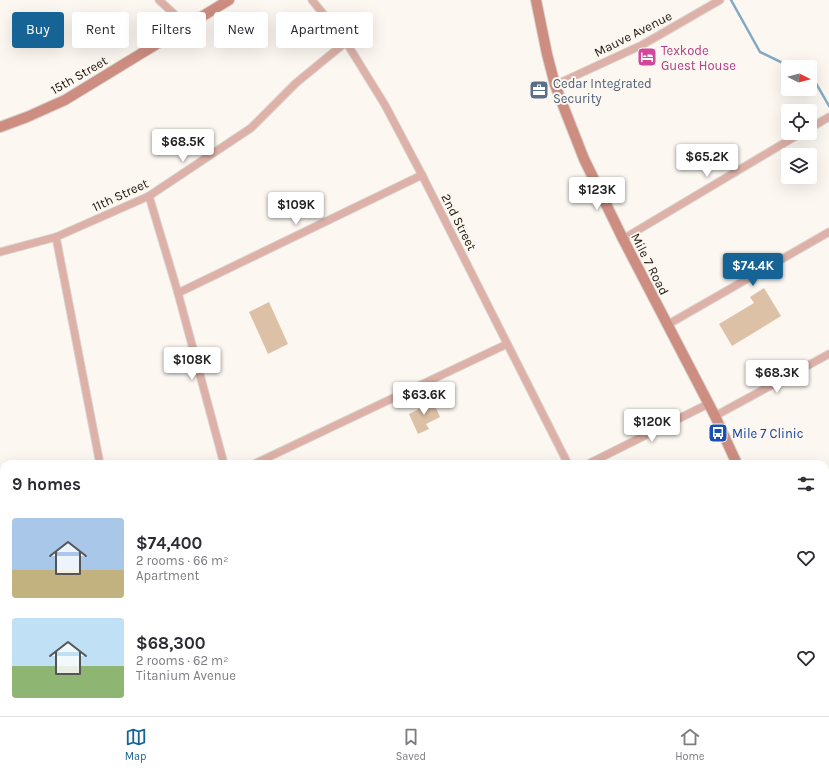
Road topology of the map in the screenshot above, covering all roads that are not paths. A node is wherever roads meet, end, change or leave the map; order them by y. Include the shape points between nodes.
1 (159, 0) edge
2 (228, 0) edge
3 (312, 0) edge
4 (536, 0) edge
5 (719, 1) edge
6 (172, 12) edge
7 (322, 12) edge
8 (206, 14) edge
9 (151, 48) edge
10 (339, 48) edge
11 (350, 48) edge
12 (555, 86) junction
13 (829, 116) edge
14 (817, 124) edge
15 (0, 126) edge
16 (789, 140) edge
17 (422, 175) junction
18 (149, 196) junction
19 (829, 232) edge
20 (56, 237) junction
21 (623, 239) junction
22 (0, 252) edge
23 (178, 293) junction
24 (667, 325) junction
25 (507, 344) junction
26 (829, 354) edge
27 (708, 404) junction
28 (715, 416) junction
29 (99, 460) edge
30 (223, 460) edge
31 (262, 460) edge
32 (566, 460) edge
33 (596, 460) edge
34 (735, 460) edge

1 - 6 street
2 - 8 street, 15th Street
3 - 7 street, 2nd Street
4 - 12 street, Mile 7 Road
5 - 12 street, Mauve Avenue via 642,45
9 - 15 street, 15th Street via 65,100
10 - 18 street, 11th Street via 296,83 251,128
11 - 17 street, 2nd Street via 385,105
12 - 21 street, Mile 7 Road via 584,159
13 - 14 street
16 - 21 street
17 - 23 street
17 - 25 street, 2nd Street
18 - 20 street, 11th Street
18 - 23 street
19 - 24 street
20 - 22 street, 11th Street
20 - 29 street
21 - 24 street, Mile 7 Road
23 - 30 street
24 - 27 street, Mile 7 Road
25 - 31 street
25 - 32 street, 2nd Street
26 - 28 street
27 - 28 street, Mile 7 Road
27 - 33 street
28 - 34 street, Mile 7 Road

